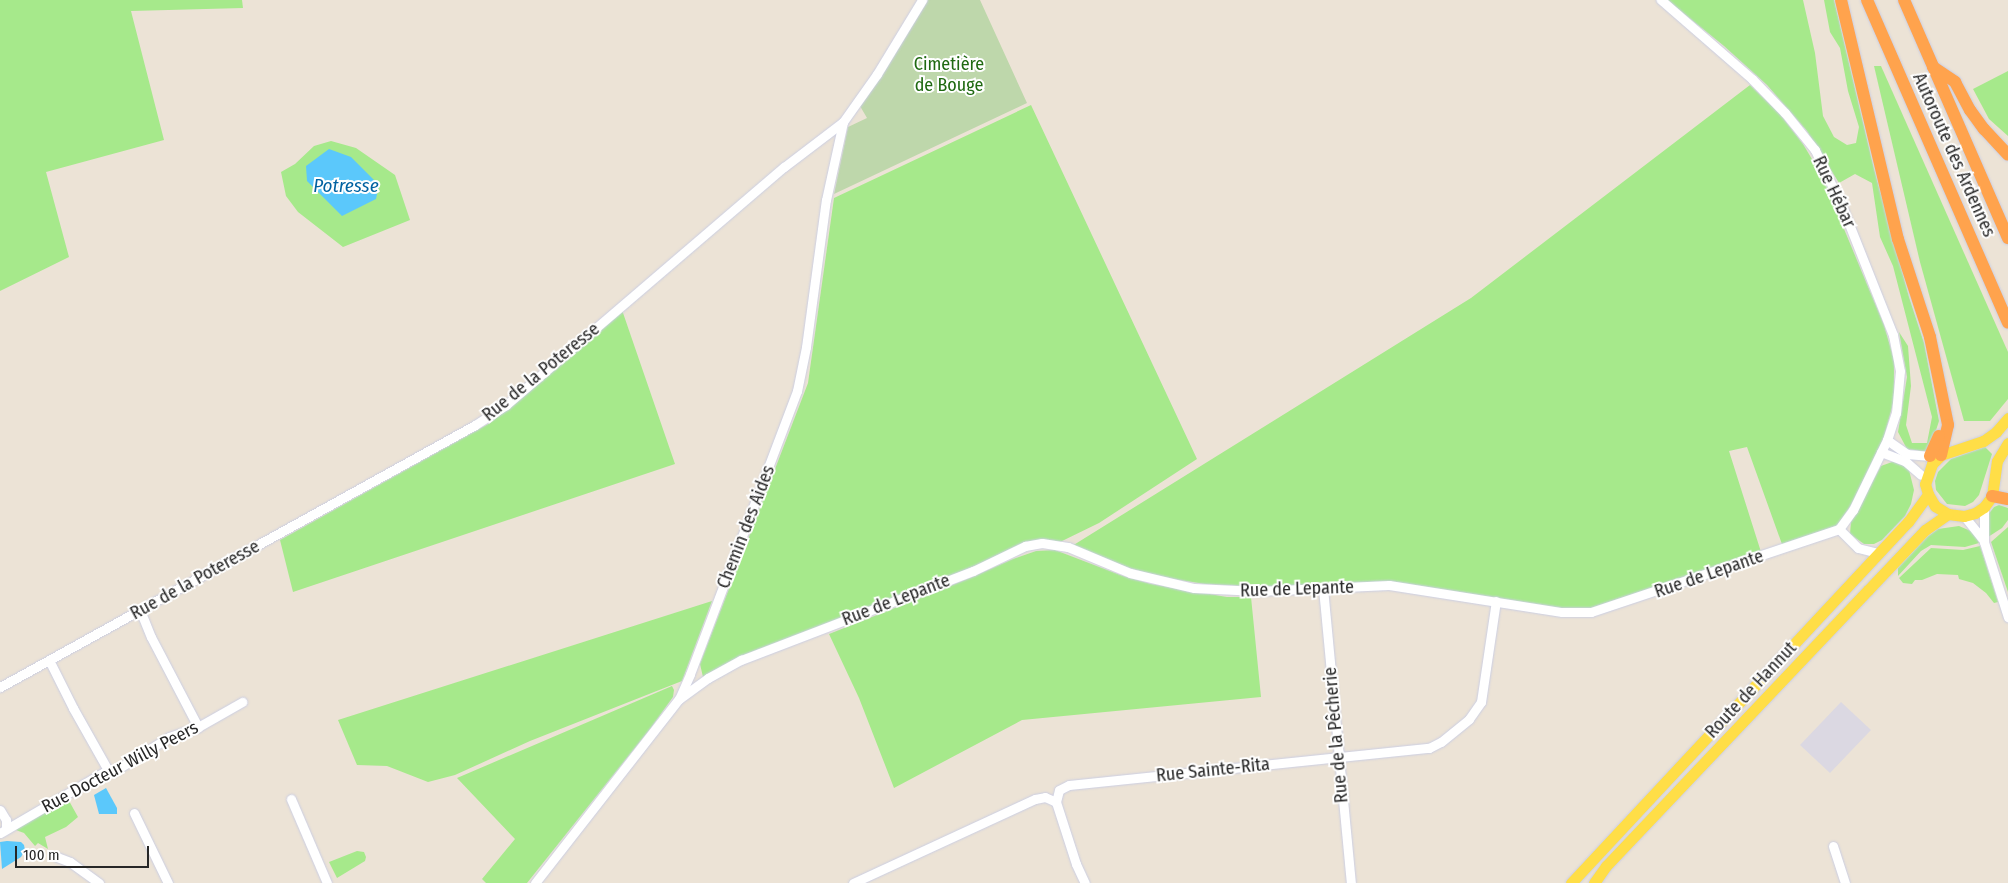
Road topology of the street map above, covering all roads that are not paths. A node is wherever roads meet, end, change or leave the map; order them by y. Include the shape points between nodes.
1 (922, 0) edge
2 (1662, 0) edge
3 (1841, 0) edge
4 (1867, 0) edge
5 (1904, 0) edge
6 (1932, 66) junction
7 (843, 122) junction
8 (2008, 155) edge
9 (2008, 238) edge
10 (2008, 323) edge
11 (2005, 421) edge
12 (1887, 440) junction
13 (2008, 443) edge
14 (1881, 452) junction
15 (1935, 456) junction
16 (1921, 475) junction
17 (1928, 494) junction
18 (2008, 499) edge
19 (1988, 502) junction
20 (1916, 512) junction
21 (1948, 514) junction
22 (1964, 516) junction
23 (1839, 529) junction
24 (1984, 542) junction
25 (1878, 553) junction
26 (1323, 588) junction
27 (1496, 600) junction
28 (140, 610) junction
29 (2008, 617) edge
30 (49, 660) junction
31 (0, 686) edge
32 (679, 699) junction
33 (242, 702) dead end
34 (198, 727) junction
35 (1337, 757) junction
36 (108, 770) junction
37 (291, 799) dead end
38 (1056, 802) junction
39 (0, 810) edge
40 (134, 814) dead end
41 (3, 831) edge
42 (1834, 846) dead end
43 (57, 858) dead end
44 (99, 883) edge
45 (168, 883) edge
46 (327, 883) edge
47 (536, 883) edge
48 (853, 883) edge
49 (1085, 883) edge
50 (1350, 883) edge
51 (1571, 883) edge
52 (1594, 883) edge
53 (1844, 883) edge

1 - 7 street, Rue de la Poteresse
2 - 12 street, Rue Hébar via 1752,79 1815,150 1844,211 1893,335 1899,363 1899,386 1896,413
3 - 15 highway via 1898,239 1930,337 1939,389 1941,431
4 - 10 highway, Autoroute des Ardennes
5 - 6 highway, Autoroute des Ardennes
6 - 8 highway via 1955,82 1984,130
6 - 9 highway, Autoroute des Ardennes
7 - 28 street, Rue de la Poteresse via 784,167 506,405 475,426
7 - 32 street, Chemin des Aides via 826,200 797,392
11 - 15 main road via 1982,441
12 - 14 street
12 - 15 street via 1907,454
13 - 19 main road via 1997,461
14 - 16 street via 1905,461
14 - 23 street via 1853,510
15 - 16 main road
15 - 17 main road via 1927,473 1925,484
16 - 20 main road
17 - 20 main road, Route de Hannut
17 - 21 main road via 1935,506
18 - 19 highway
19 - 22 main road via 1975,513
19 - 24 street
20 - 25 main road, Route de Hannut
21 - 22 main road
21 - 52 main road, Route de Hannut via 1925,530 1854,604 1606,866
22 - 24 street
23 - 25 street via 1858,548
23 - 27 street, Rue de Lepante via 1591,612 1562,612
24 - 29 street
25 - 51 main road, Route de Hannut
26 - 27 street, Rue de Lepante via 1389,585
26 - 32 street, Rue de Lepante via 1258,591 1194,588 1130,573 1058,544 1042,543 1025,546 973,571 741,660
26 - 35 street, Rue de la Pêcherie
27 - 35 street, Rue Sainte-Rita via 1481,702 1469,719 1429,748
28 - 30 street, Rue de la Poteresse
28 - 34 street
30 - 31 street, Rue de la Poteresse
30 - 36 street
32 - 47 street, Chemin des Aides
33 - 34 street, Rue Docteur Willy Peers
34 - 36 street, Rue Docteur Willy Peers via 169,737 113,772
35 - 38 street, Rue Sainte-Rita via 1069,785 1059,790
35 - 50 street, Rue de la Pêcherie
36 - 41 street, Rue Docteur Willy Peers
37 - 46 street
38 - 48 street via 1045,797 1035,799
38 - 49 street
39 - 41 street via 6,820
40 - 45 street
42 - 53 street
43 - 44 street via 70,862

